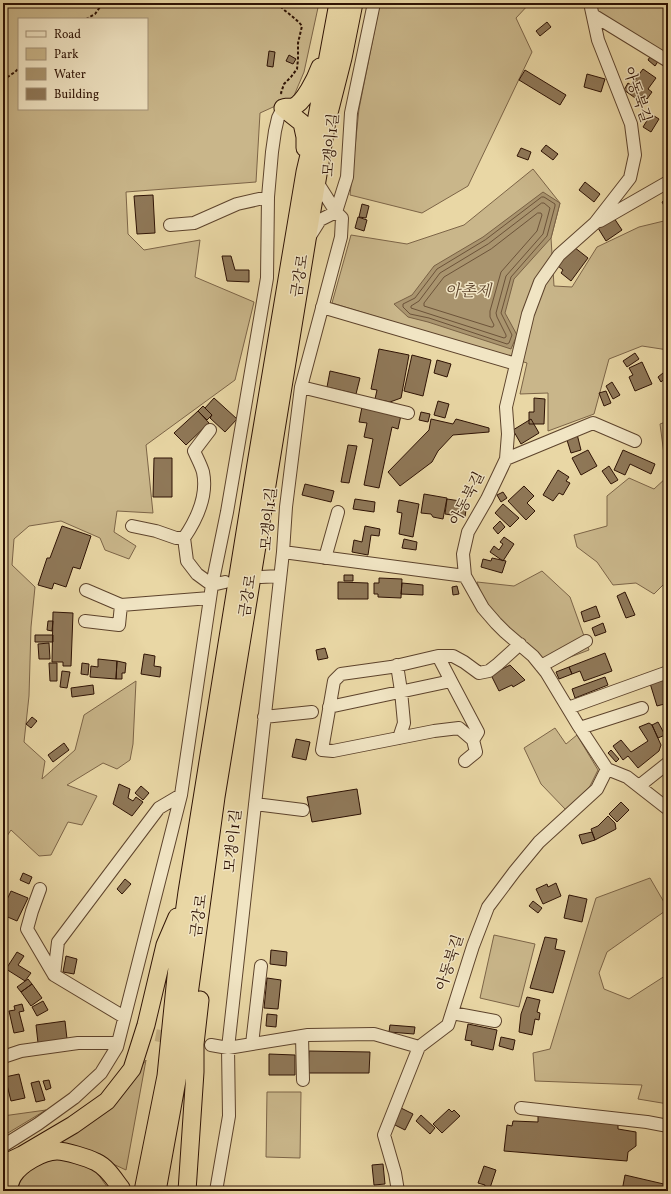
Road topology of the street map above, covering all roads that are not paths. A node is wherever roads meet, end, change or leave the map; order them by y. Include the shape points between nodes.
1 (338, 3) edge
2 (354, 3) edge
3 (374, 3) edge
4 (591, 9) edge
5 (330, 43) junction
6 (668, 61) edge
7 (288, 107) junction
8 (311, 177) junction
9 (668, 182) edge
10 (268, 197) junction
11 (336, 212) junction
12 (595, 223) junction
13 (170, 225) dead end
14 (307, 240) junction
15 (322, 307) junction
16 (516, 364) junction
17 (300, 387) junction
18 (408, 413) dead end
19 (210, 430) dead end
20 (635, 441) dead end
21 (506, 459) junction
22 (338, 512) dead end
23 (132, 526) dead end
24 (184, 538) junction
25 (283, 552) junction
26 (325, 558) junction
27 (280, 576) junction
28 (465, 576) junction
29 (261, 577) dead end
30 (225, 582) dead end
31 (212, 586) junction
32 (86, 590) dead end
33 (210, 598) junction
34 (121, 606) junction
35 (85, 621) dead end
36 (586, 640) dead end
37 (520, 644) junction
38 (438, 656) junction
39 (397, 665) junction
40 (541, 666) junction
41 (668, 672) edge
42 (452, 681) junction
43 (401, 691) junction
44 (329, 707) junction
45 (568, 708) junction
46 (642, 708) dead end
47 (312, 712) dead end
48 (264, 717) junction
49 (580, 728) junction
50 (399, 738) junction
51 (473, 740) junction
52 (465, 761) dead end
53 (668, 763) edge
54 (607, 769) junction
55 (639, 786) junction
56 (181, 795) junction
57 (216, 797) junction
58 (255, 804) junction
59 (668, 809) edge
60 (303, 810) dead end
61 (40, 889) dead end
62 (186, 892) junction
63 (261, 966) dead end
64 (54, 975) junction
65 (452, 1014) junction
66 (495, 1021) dead end
67 (123, 1022) junction
68 (138, 1032) tunnel mouth
69 (302, 1036) junction
70 (118, 1043) junction
71 (211, 1044) tunnel mouth
72 (252, 1044) junction
73 (419, 1047) junction
74 (228, 1048) junction
75 (3, 1057) edge
76 (303, 1080) dead end
77 (520, 1108) dead end
78 (668, 1126) edge
79 (3, 1146) edge
80 (3, 1164) edge
81 (8, 1191) edge
82 (122, 1191) edge
83 (143, 1191) edge
84 (157, 1191) edge
85 (187, 1191) edge
86 (216, 1191) edge
87 (398, 1191) edge

1 - 5 highway, 금강로
2 - 8 highway, 금강로 via 343,58
3 - 11 street, 모갱이1길 via 350,113 347,177
4 - 6 street, 아동북길
4 - 12 street, 아동북길 via 598,40 632,124 635,155 630,178
5 - 7 highway via 313,83 304,97
5 - 8 highway, 금강로 via 313,138
7 - 8 highway via 302,123
7 - 10 street via 278,118 274,131
8 - 11 street
8 - 14 highway, 금강로
8 - 62 highway, 금강로 via 256,464
9 - 12 street, 아동북길
10 - 13 street via 237,204 194,223
10 - 31 street via 268,278
11 - 14 street via 320,220
11 - 15 street, 모갱이1길 via 342,218 341,237
12 - 16 street, 아동북길 via 559,255 540,282 528,314
14 - 57 highway, 금강로
15 - 16 street
15 - 17 street, 모갱이1길
16 - 21 street, 아동북길 via 506,407
17 - 18 street
17 - 25 street, 모갱이1길
19 - 24 street via 194,451 202,471 204,487 200,508
20 - 21 street via 593,423
21 - 28 street, 아동북길 via 468,532 462,554
22 - 26 street
23 - 24 street
24 - 31 street via 188,560 197,574
25 - 26 street
25 - 27 street, 모갱이1길
26 - 28 street
27 - 29 street
27 - 48 street, 모갱이1길
28 - 37 street, 아동북길 via 488,613
30 - 31 street
31 - 33 street
32 - 34 street
33 - 34 street
33 - 56 street
34 - 35 street via 119,625
36 - 40 street
37 - 38 street via 494,668 480,673 453,656
37 - 40 street, 아동북길
38 - 39 street
38 - 42 street
39 - 43 street
39 - 44 street via 341,674 334,681
40 - 45 street, 아동북길
41 - 45 street
42 - 43 street
42 - 51 street via 478,732
43 - 44 street
43 - 50 street via 404,723
44 - 50 street via 322,750 334,751
45 - 49 street, 아동북길
46 - 49 street
47 - 48 street
48 - 58 street, 모갱이1길
49 - 54 street, 아동북길
50 - 51 street via 459,728
51 - 52 street via 476,752
53 - 55 street
54 - 55 street via 628,777
54 - 65 street, 아동북길 via 597,789 539,842 488,907
55 - 59 street
56 - 64 street via 159,808 58,942
56 - 67 street
57 - 84 highway, 금강로 via 178,1075
57 - 85 highway via 220,813 195,1044
58 - 60 street
58 - 74 street, 모갱이1길
61 - 64 street via 27,929
62 - 80 highway via 165,945 146,1025 132,1069 107,1101 72,1125
62 - 83 highway, 금강로 via 166,1076
63 - 72 street
64 - 67 street
65 - 66 street
65 - 73 street, 아동북길 via 448,1025
67 - 68 street
67 - 70 street
69 - 72 street
69 - 73 street via 374,1034
69 - 76 street
70 - 75 street via 78,1043 21,1051
70 - 79 street via 101,1073 74,1098
71 - 74 street
72 - 74 street
73 - 87 street via 384,1134
74 - 86 street, 모갱이1길 via 229,1116
77 - 78 street
81 - 82 highway via 13,1176 25,1163 57,1151 97,1162 110,1173

